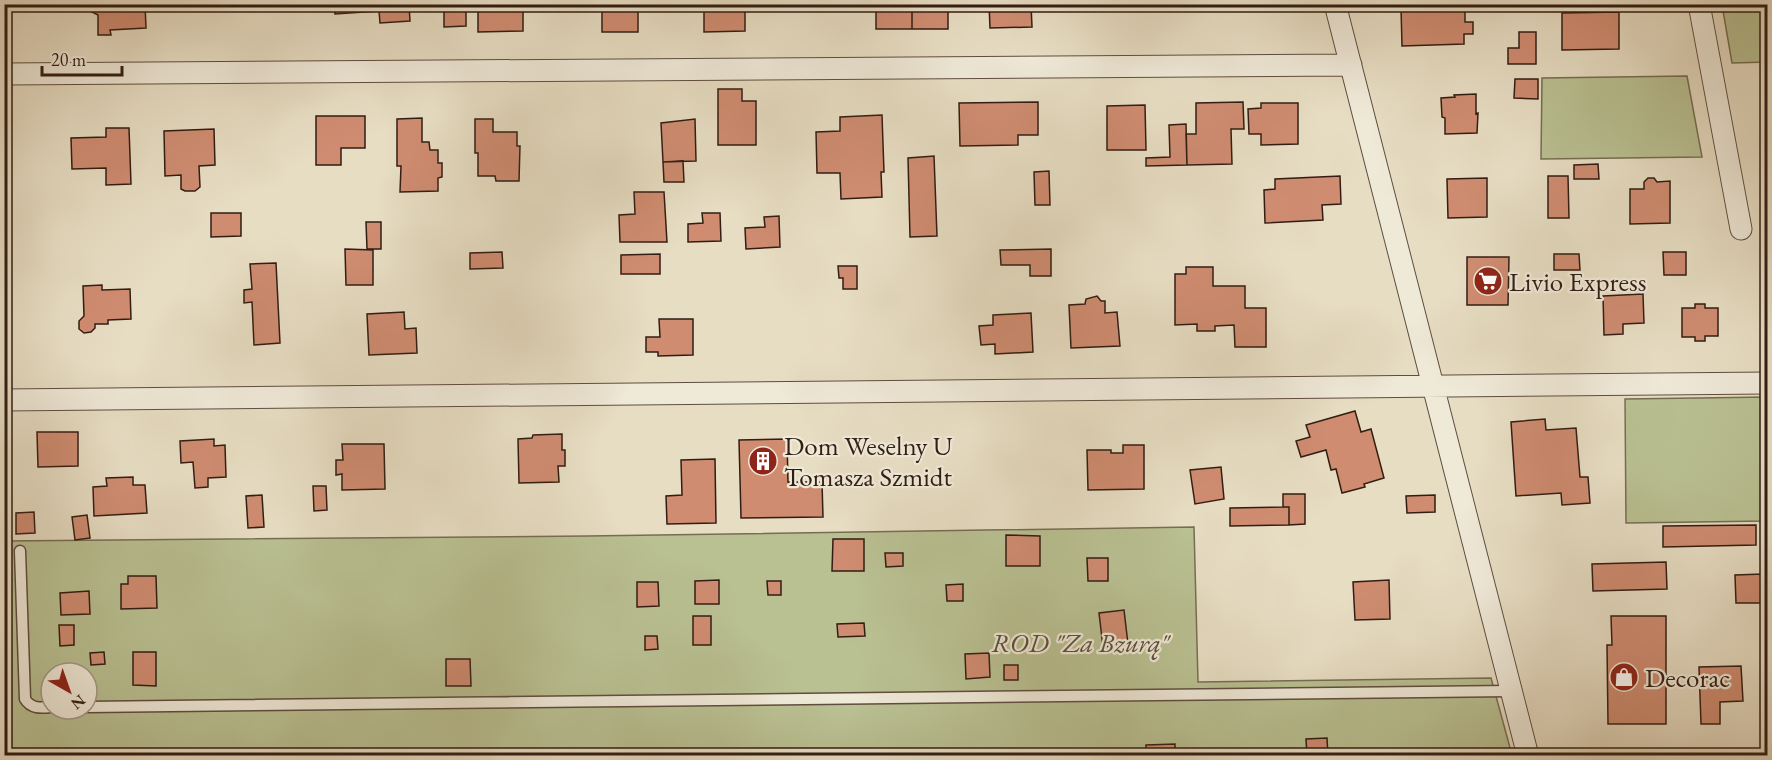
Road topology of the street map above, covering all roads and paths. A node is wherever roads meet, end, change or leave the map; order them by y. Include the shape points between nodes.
1 (1335, 4) edge
2 (1699, 4) edge
3 (1351, 64) junction
4 (4, 74) edge
5 (1741, 229) dead end
6 (1767, 383) edge
7 (1434, 386) junction
8 (4, 400) edge
9 (20, 551) dead end
10 (1510, 691) junction
11 (99, 707) edge
12 (39, 708) edge
13 (1528, 756) edge

1 - 3 street
2 - 5 street
3 - 4 street
3 - 7 street
6 - 7 street
7 - 8 street
7 - 10 street
9 - 12 lane via 26,699 28,704
10 - 11 lane
10 - 13 street

